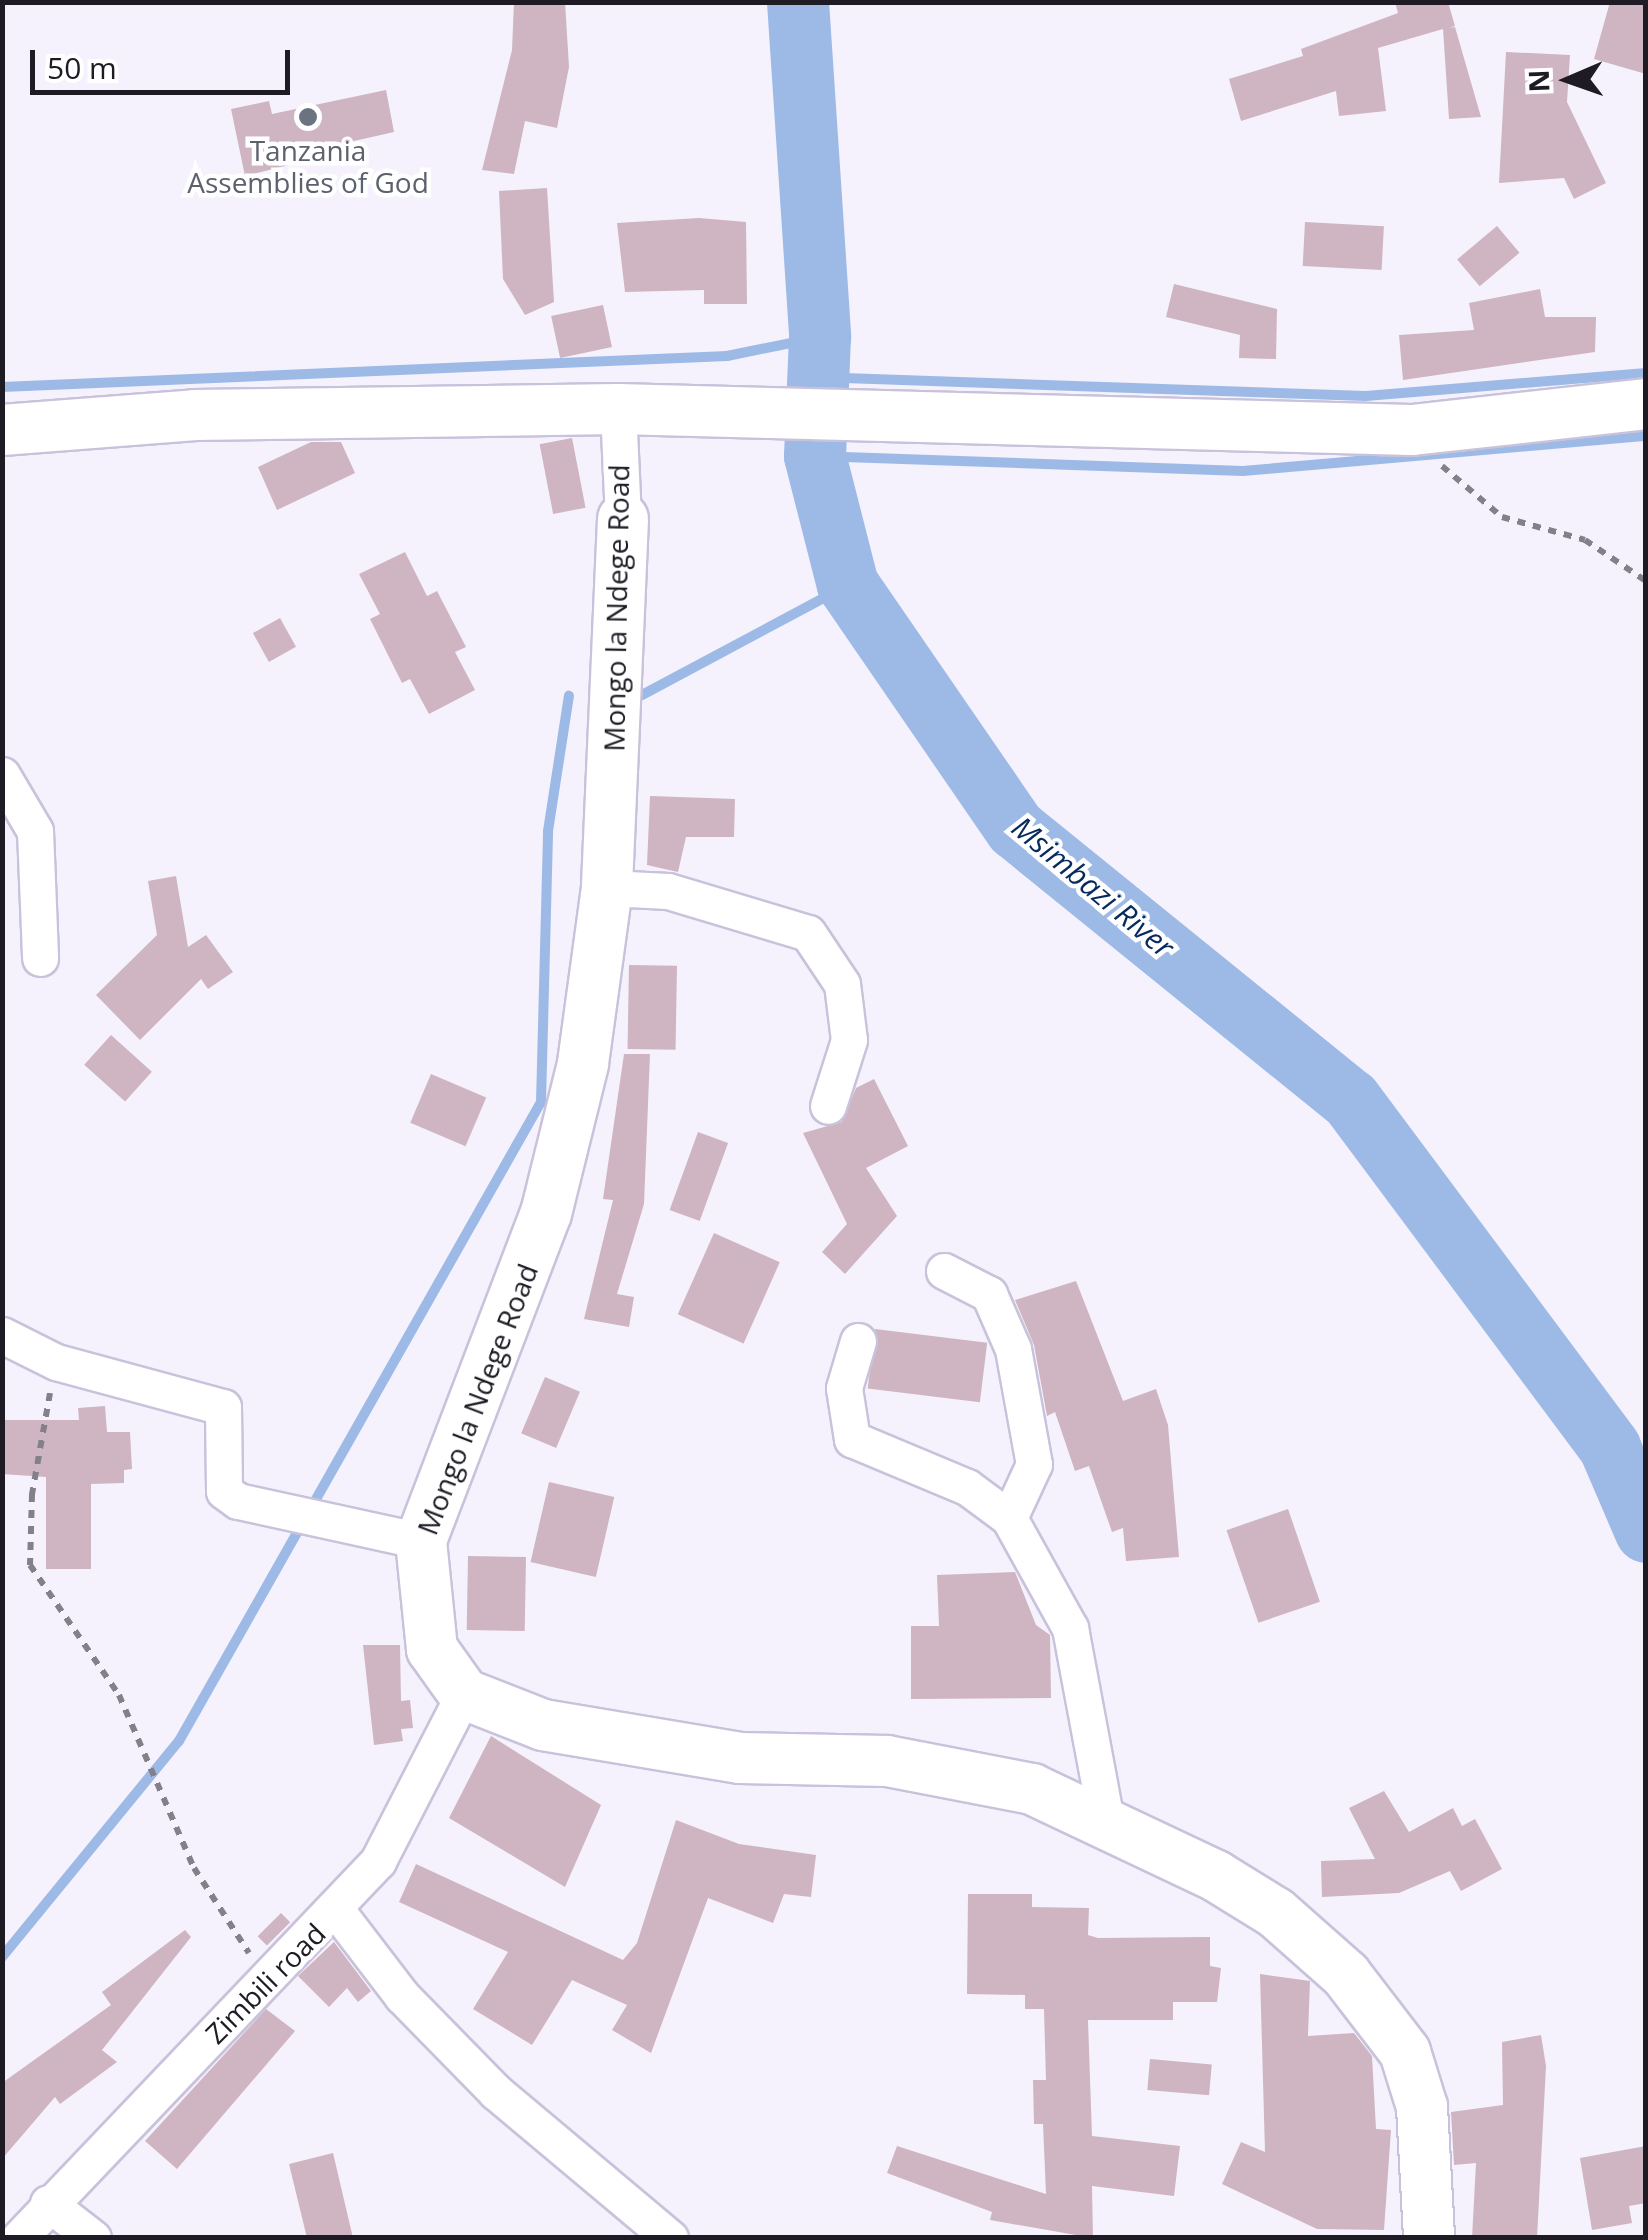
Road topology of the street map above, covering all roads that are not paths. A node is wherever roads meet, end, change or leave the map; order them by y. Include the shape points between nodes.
1 (1646, 404) edge
2 (618, 409) junction
3 (2, 430) edge
4 (623, 519) joint
5 (2, 775) edge
6 (607, 888) junction
7 (40, 958) dead end
8 (828, 1106) dead end
9 (944, 1270) dead end
10 (2, 1335) edge
11 (858, 1341) dead end
12 (1009, 1518) junction
13 (421, 1541) junction
14 (464, 1694) junction
15 (1107, 1825) junction
16 (336, 1911) junction
17 (48, 2203) junction
18 (19, 2238) edge
19 (94, 2238) edge
20 (670, 2238) edge
21 (1428, 2238) edge

1 - 2 street via 1412,430
2 - 3 street via 195,416
2 - 4 street, Mongo la Ndege Road
4 - 6 street, Mongo la Ndege Road
5 - 7 street via 35,831
6 - 8 street via 668,890 808,934 842,984 849,1040
6 - 13 street, Mongo la Ndege Road via 583,1064 546,1213
9 - 12 street via 989,1294 1013,1348 1034,1464
10 - 13 street via 56,1362 223,1407 229,1418 224,1491 238,1501
11 - 12 street via 844,1388 852,1439 966,1487
12 - 15 street via 1070,1628
13 - 14 street, Mongo la Ndege Road via 432,1649
14 - 15 street via 606,1738 740,1758 886,1761 1014,1786
14 - 16 street, Zimbili road via 378,1861
15 - 21 street via 1261,1904 1346,1975 1405,2052 1422,2107
16 - 17 street, Zimbili road
16 - 20 street via 402,1996 496,2092
17 - 18 street, Zimbili road
17 - 19 street

